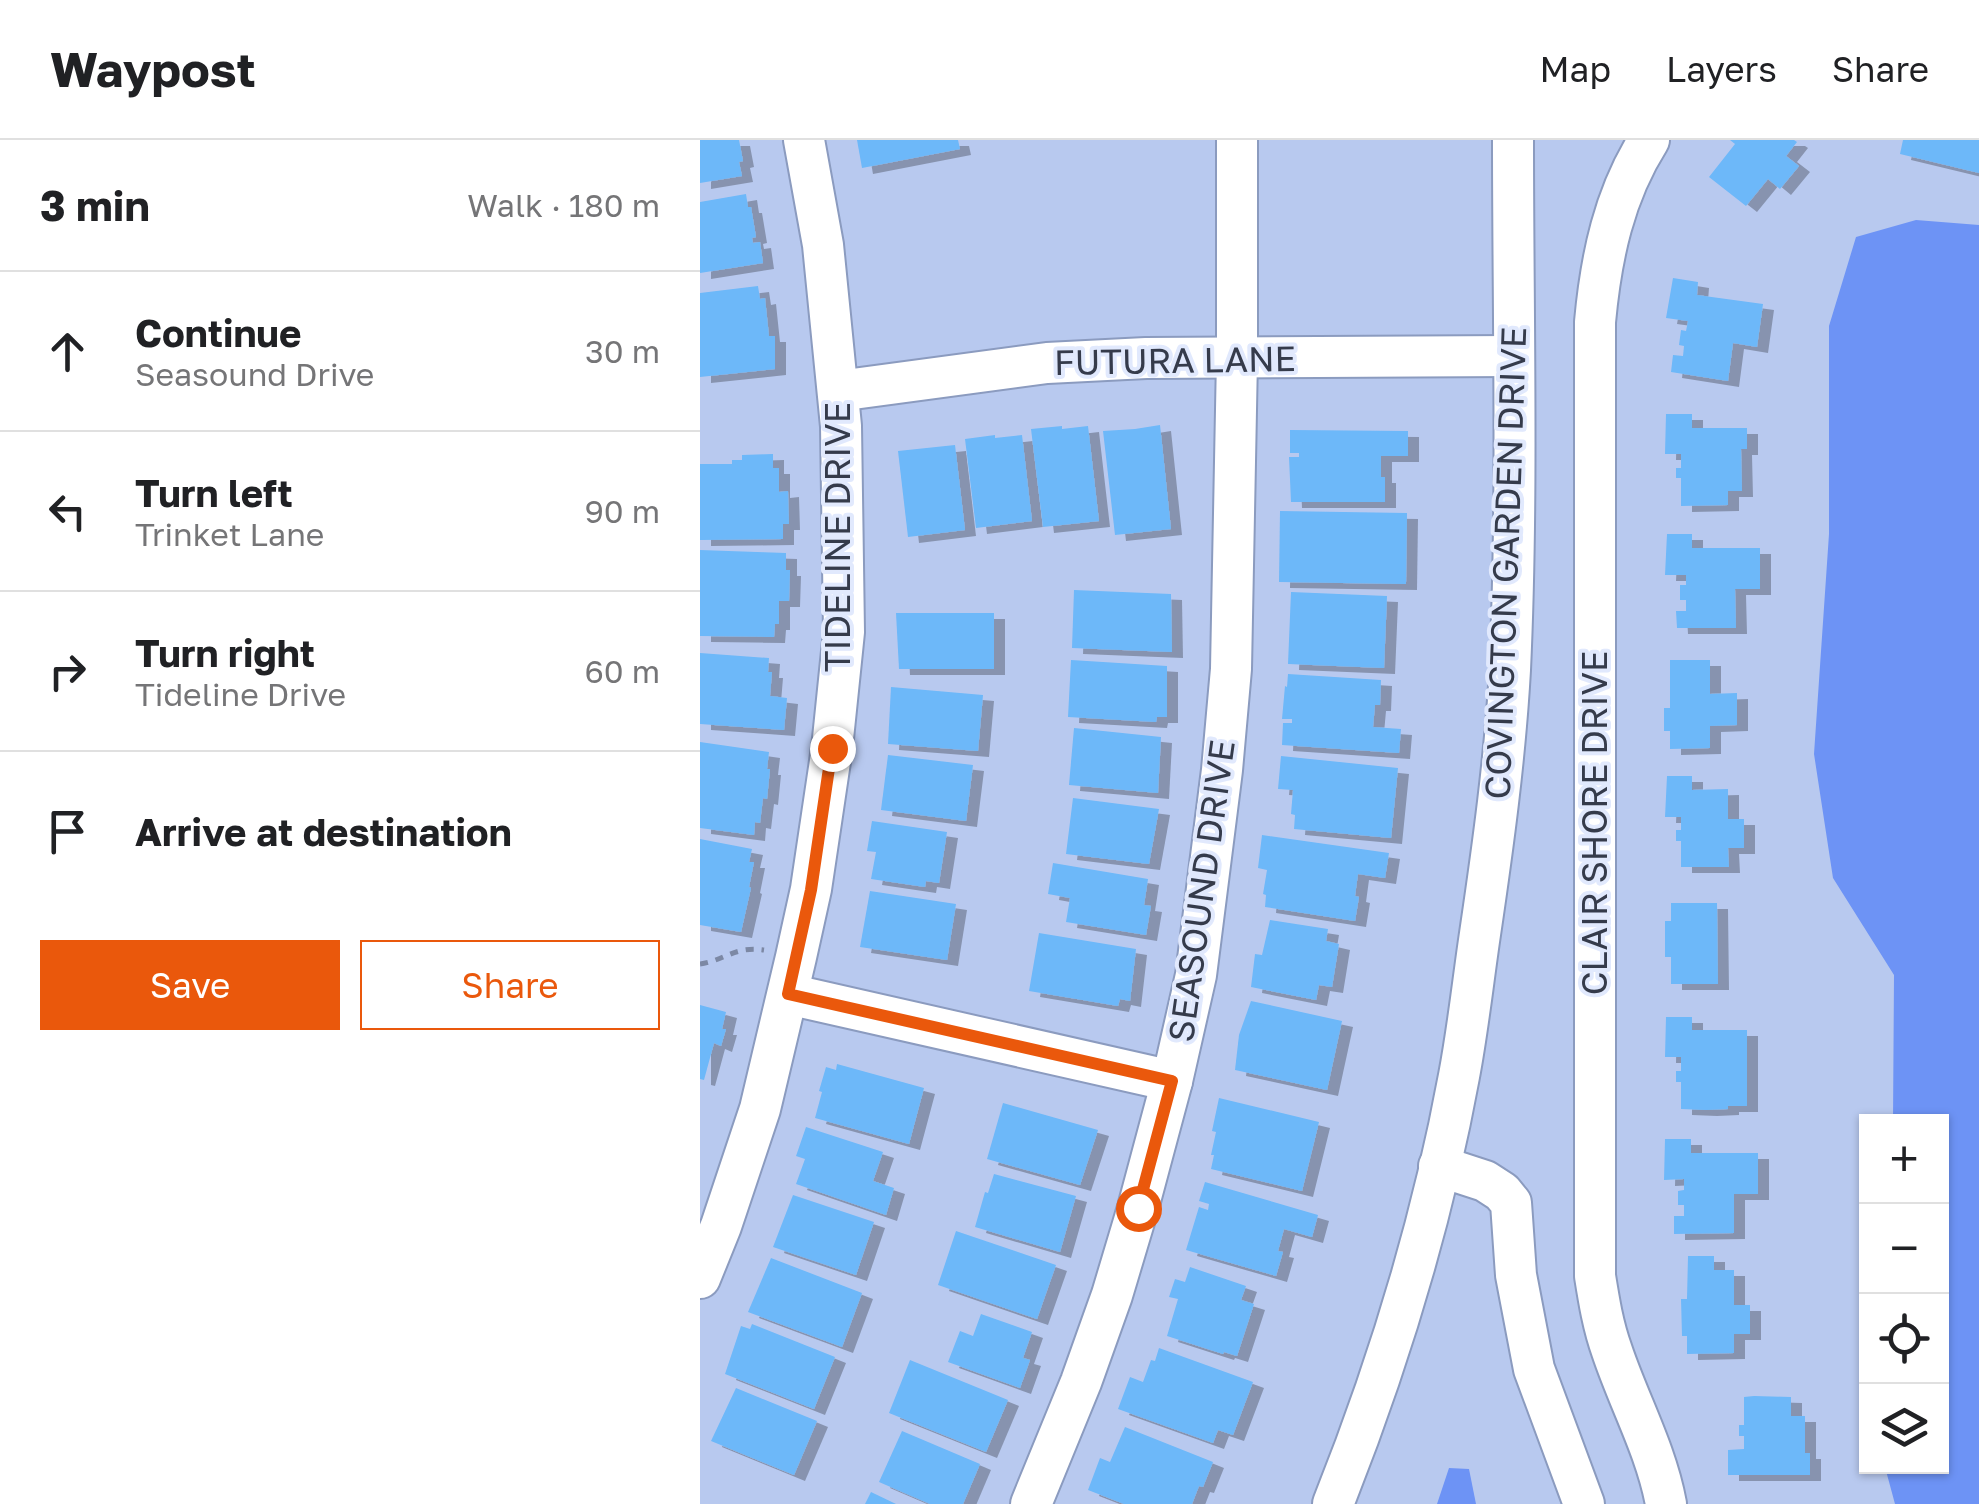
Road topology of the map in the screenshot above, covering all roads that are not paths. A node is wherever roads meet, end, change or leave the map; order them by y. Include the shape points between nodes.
1 (804, 140) edge
2 (1237, 140) edge
3 (1514, 140) edge
4 (1649, 140) edge
5 (1514, 356) junction
6 (1237, 358) junction
7 (838, 391) junction
8 (792, 976) junction
9 (1172, 1081) junction
10 (1439, 1166) junction
11 (700, 1278) edge
12 (1031, 1504) edge
13 (1333, 1504) edge
14 (1584, 1504) edge
15 (1666, 1504) edge

1 - 7 street, TIDELINE DRIVE
2 - 6 street, SEASOUND DRIVE
3 - 5 street, COVINGTON GARDEN DRIVE
4 - 15 street, CLAIR SHORE DRIVE via 1610,227 1595,322 1594,1276 1612,1352
5 - 6 street, FUTURA LANE
5 - 10 street, COVINGTON GARDEN DRIVE via 1510,672 1499,809
6 - 7 street, FUTURA LANE via 1048,363
6 - 9 street, SEASOUND DRIVE via 1231,669 1222,770 1196,975
7 - 8 street, TIDELINE DRIVE via 844,632 811,890
8 - 9 street
8 - 11 street, TIDELINE DRIVE via 760,1109
9 - 12 street, SEASOUND DRIVE via 1112,1294
10 - 13 street, COVINGTON GARDEN DRIVE via 1386,1356
10 - 14 street via 1485,1181 1511,1203 1534,1369

